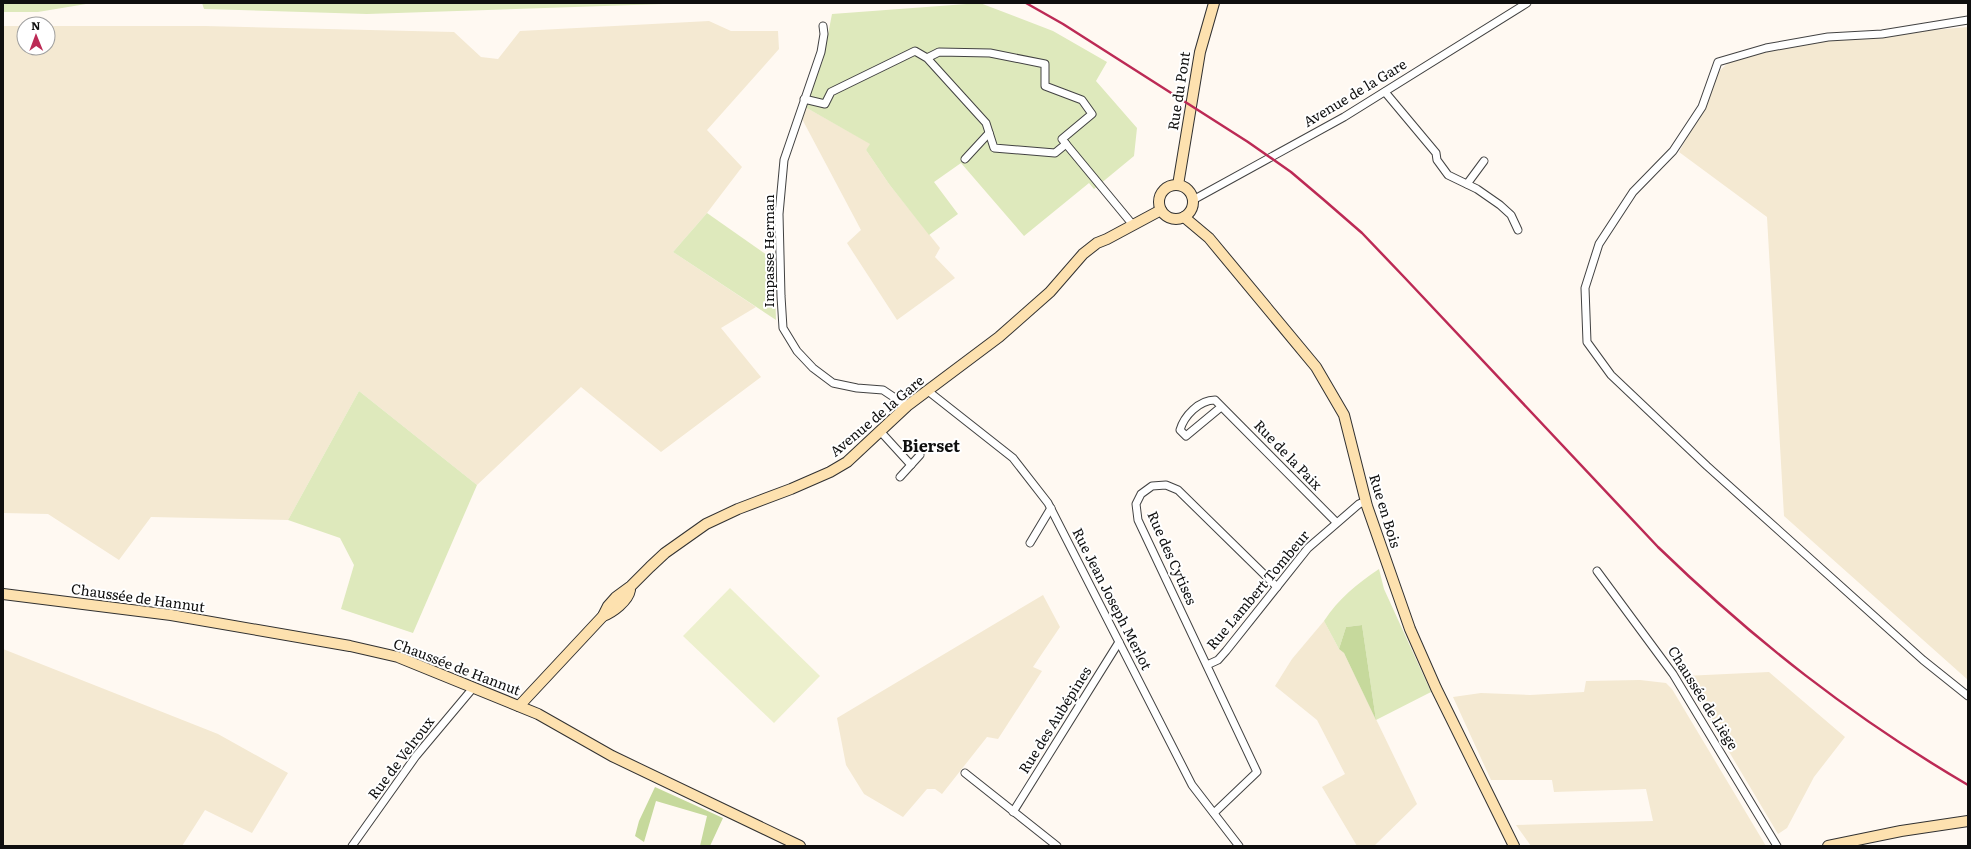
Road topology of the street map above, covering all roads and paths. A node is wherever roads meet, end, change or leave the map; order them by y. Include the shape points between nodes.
1 (1214, 3) edge
2 (1527, 3) edge
3 (1968, 20) edge
4 (823, 26) dead end
5 (926, 58) junction
6 (1385, 92) junction
7 (804, 99) junction
8 (989, 133) junction
9 (1066, 144) junction
10 (965, 159) dead end
11 (1484, 161) dead end
12 (1467, 184) junction
13 (1178, 185) junction
14 (1193, 200) junction
15 (1161, 210) junction
16 (1184, 217) junction
17 (1133, 225) junction
18 (1518, 230) dead end
19 (928, 391) junction
20 (907, 406) junction
21 (1221, 408) junction
22 (880, 432) junction
23 (920, 455) dead end
24 (911, 465) junction
25 (900, 477) dead end
26 (1366, 501) junction
27 (1051, 508) junction
28 (1336, 522) junction
29 (1030, 543) dead end
30 (1597, 571) dead end
31 (1277, 587) junction
32 (3, 594) edge
33 (1119, 642) junction
34 (1207, 665) junction
35 (473, 688) junction
36 (1968, 696) edge
37 (519, 706) junction
38 (965, 773) dead end
39 (1013, 812) junction
40 (1214, 813) junction
41 (1968, 821) edge
42 (352, 846) edge
43 (800, 846) edge
44 (1057, 846) edge
45 (1239, 846) edge
46 (1514, 846) edge
47 (1777, 846) edge
48 (1828, 846) edge

1 - 13 street, Rue du Pont via 1200,52
2 - 6 street, Avenue de la Gare
3 - 36 street via 1882,34 1828,37 1766,48 1718,62 1702,108 1673,151 1632,192 1599,244 1585,288 1587,342 1610,375 1923,660
4 - 7 street, Impasse Herman via 821,52
5 - 7 street via 915,52 831,92 825,104
5 - 8 street via 986,123
5 - 9 street via 939,52 990,53 1045,64 1045,86 1082,100 1092,114 1062,139
6 - 12 street via 1436,153 1442,169 1448,175
6 - 14 street, Avenue de la Gare via 1344,118
7 - 20 street, Impasse Herman via 784,160 780,214 783,328 813,368 833,383 883,390
8 - 9 street via 994,148 1055,153
8 - 10 street
9 - 17 street
11 - 12 street
12 - 18 street via 1500,204 1511,215
13 - 14 street via 1187,189
13 - 15 street via 1171,186 1162,193
14 - 16 street via 1191,210
15 - 16 street via 1170,217
15 - 17 street, Avenue de la Gare
16 - 26 street, Rue en Bois via 1209,238 1316,367 1344,416
17 - 19 street, Avenue de la Gare via 1097,243 1083,254 1050,292 999,337
19 - 20 street, Avenue de la Gare
19 - 27 street, Rue Jean Joseph Merlot via 1013,458
20 - 22 street, Avenue de la Gare
21 - 21 street, Rue de la Paix via 1186,436 1180,430 1183,419 1206,400 1214,400
21 - 28 street, Rue de la Paix via 1227,411
22 - 24 street
22 - 37 street, Avenue de la Gare via 847,462 830,472 706,524 665,553 616,597 603,616
23 - 24 street
24 - 25 street
26 - 28 street, Rue Lambert Tombeur
26 - 46 street, Rue en Bois via 1410,629 1436,688
27 - 29 street
27 - 33 street, Rue Jean Joseph Merlot
28 - 31 street, Rue Lambert Tombeur via 1308,548
30 - 47 street, Chaussée de Liège via 1673,674
31 - 34 street, Rue Lambert Tombeur via 1218,660
31 - 34 street, Rue des Cytises via 1178,490 1166,485 1152,486 1141,494 1136,504 1138,520
32 - 35 street, Chaussée de Hannut via 171,615 350,646 398,657
33 - 39 street, Rue des Aubépines
33 - 40 street, Rue Jean Joseph Merlot via 1192,785
34 - 40 street, Rue des Cytises via 1257,772
35 - 37 street, Chaussée de Hannut
35 - 42 street, Rue de Velroux via 416,756
37 - 43 street, Chaussée de Hannut via 612,756
38 - 39 street
39 - 44 street
40 - 45 street, Rue Jean Joseph Merlot
41 - 48 street

